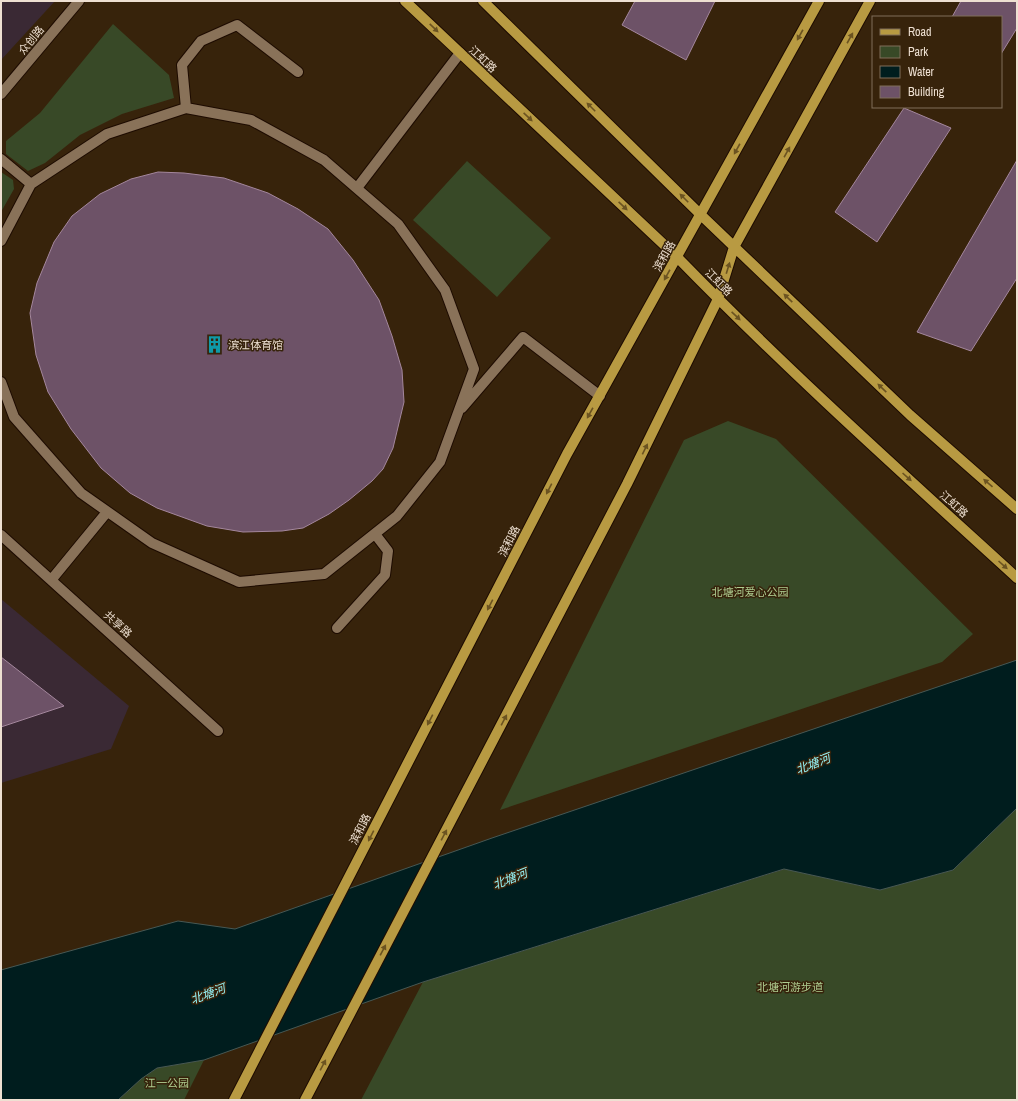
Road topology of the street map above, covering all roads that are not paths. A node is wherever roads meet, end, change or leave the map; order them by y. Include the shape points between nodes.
1 (79, 1) edge
2 (405, 1) edge
3 (483, 1) edge
4 (819, 1) edge
5 (870, 1) edge
6 (460, 53) junction
7 (298, 72) dead end
8 (1, 94) edge
9 (186, 108) junction
10 (1, 159) edge
11 (31, 184) junction
12 (357, 188) junction
13 (701, 215) junction
14 (1, 241) edge
15 (734, 247) junction
16 (677, 257) junction
17 (718, 299) junction
18 (1, 382) edge
19 (600, 396) junction
20 (457, 413) junction
21 (1017, 509) edge
22 (107, 512) junction
23 (375, 534) junction
24 (1, 535) edge
25 (1017, 578) edge
26 (52, 579) junction
27 (337, 628) dead end
28 (218, 731) dead end
29 (234, 1100) edge
30 (305, 1100) edge

1 - 8 street, 众创路
2 -> 6 main road, 江虹路
13 -> 3 main road
4 -> 13 main road, 滨和路
15 -> 5 main road
6 - 12 street
6 -> 16 main road, 江虹路
7 - 9 street via 237,25 201,41 182,65
9 - 11 street via 106,134
9 - 12 street via 251,120 324,160
10 - 11 street
11 - 14 street
12 - 20 street via 398,224 445,290 474,369
13 - 15 main road
13 - 16 main road, 滨和路
17 -> 15 main road
21 -> 15 main road via 910,415
16 - 17 main road, 江虹路
16 -> 19 main road, 滨和路
17 -> 25 main road, 江虹路
30 -> 17 main road via 627,484
18 - 22 street via 14,417 82,494
19 - 20 street via 523,337
19 -> 29 main road, 滨和路 via 567,454
20 - 23 street via 440,462 397,516
22 - 23 street via 152,543 239,582 324,574
22 - 26 street
23 - 27 street via 388,551 385,575
24 - 26 street, 共享路
26 - 28 street, 共享路

